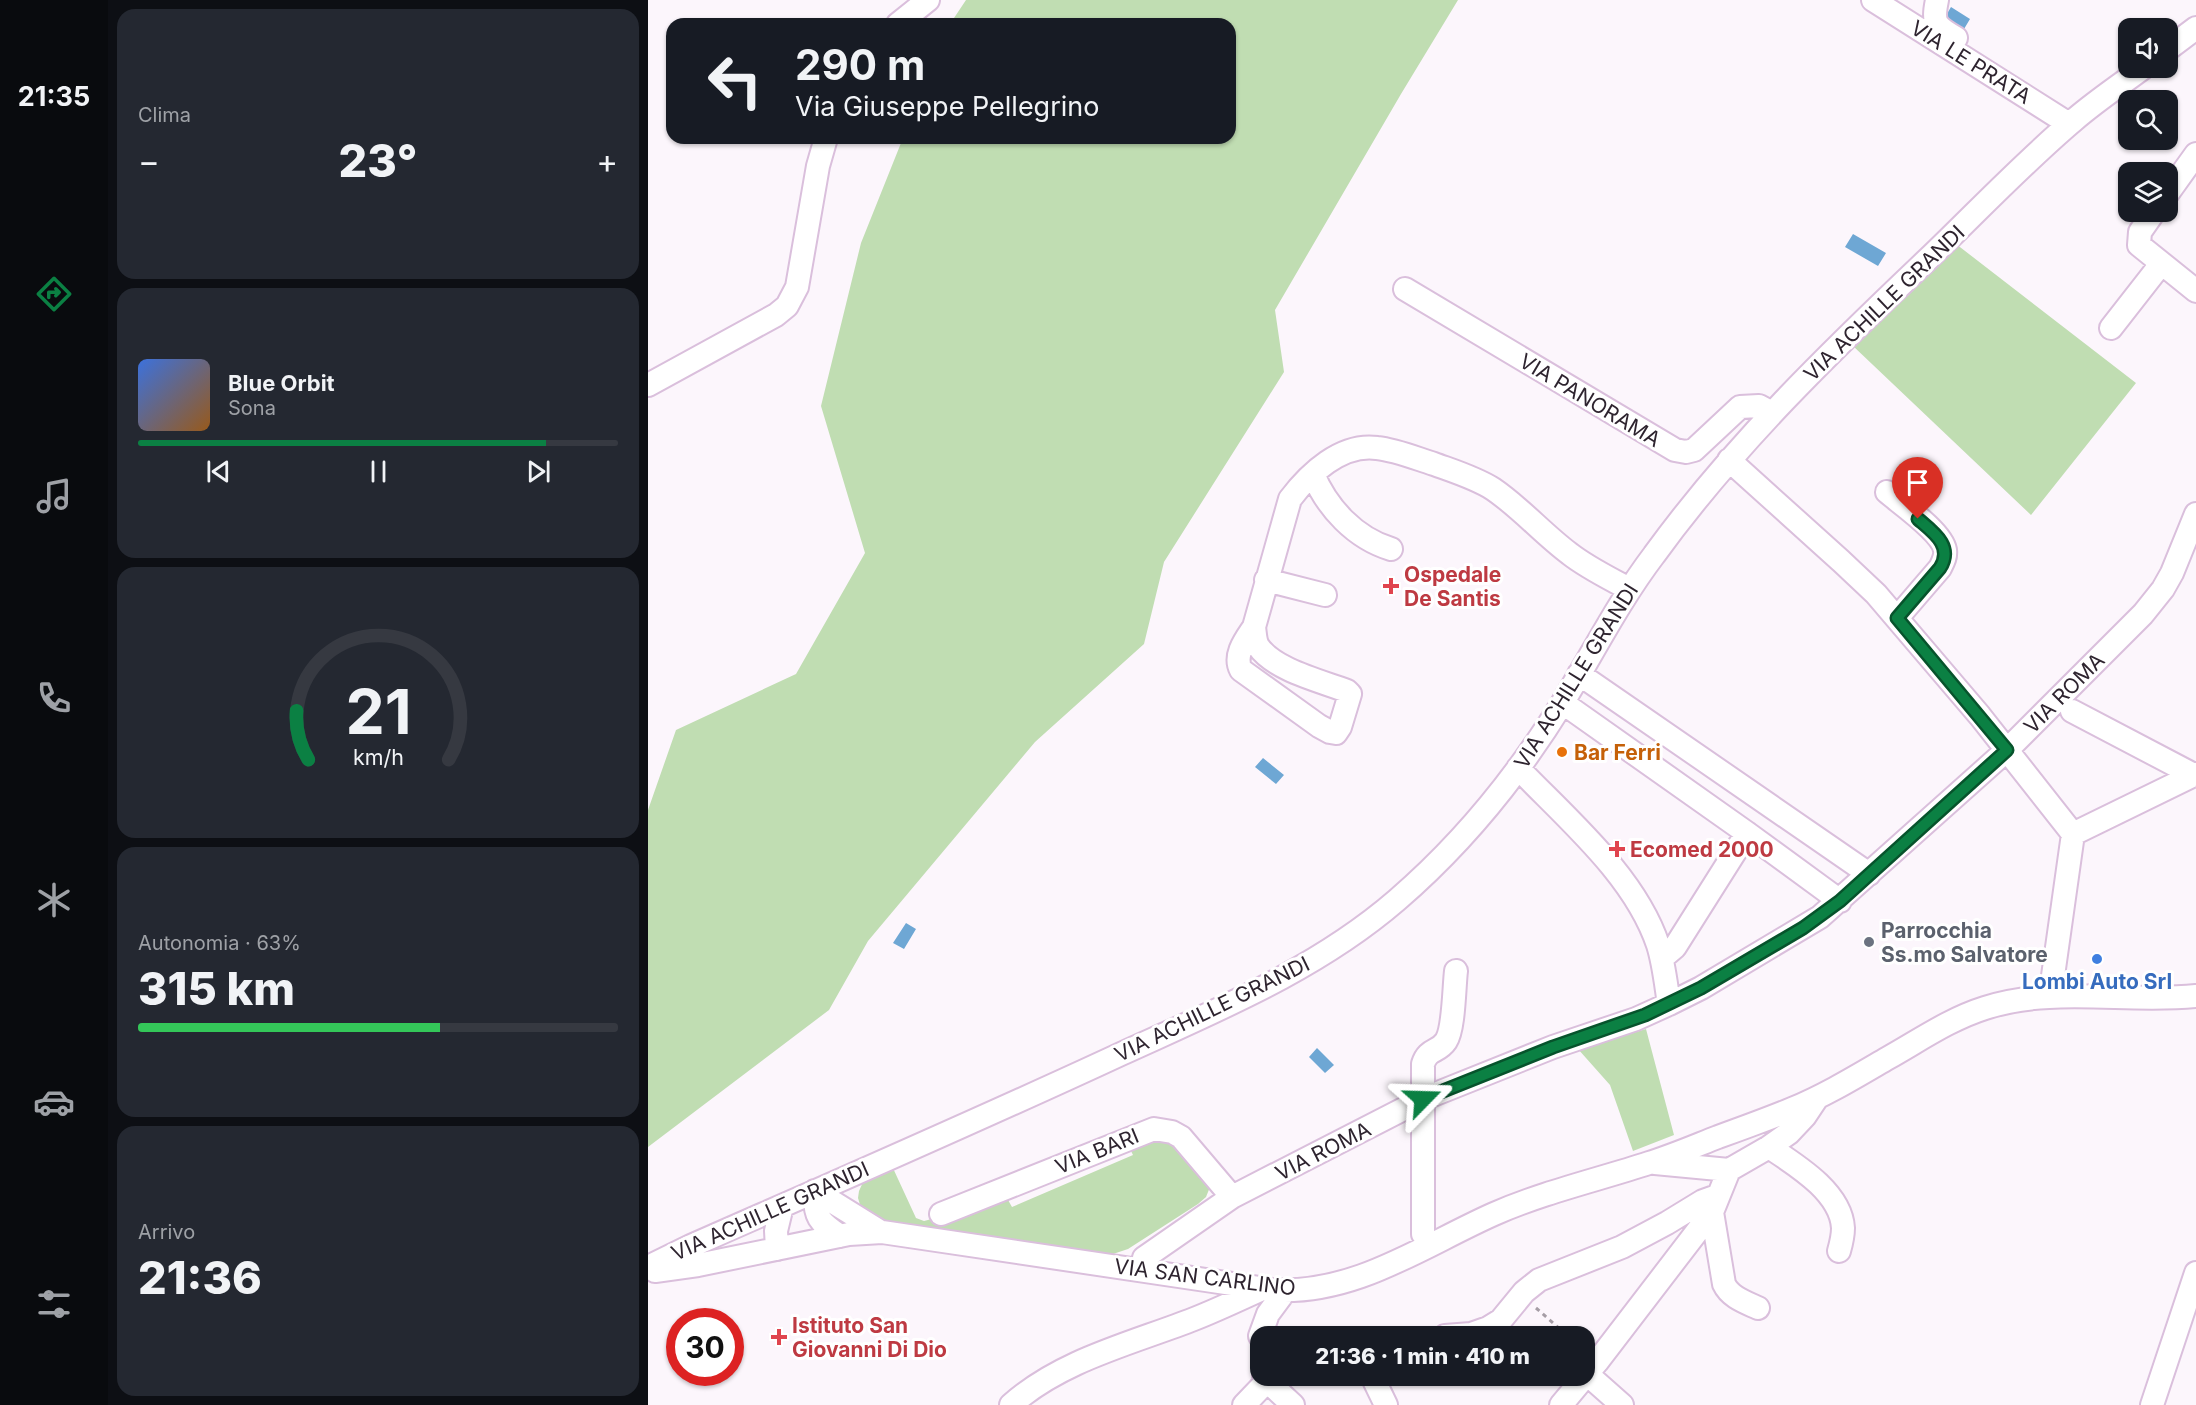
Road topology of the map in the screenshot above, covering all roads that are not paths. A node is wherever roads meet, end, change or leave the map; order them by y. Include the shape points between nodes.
1 (928, 0) edge
2 (1873, 0) edge
3 (1938, 0) edge
4 (906, 18) edge
5 (2196, 28) edge
6 (2178, 42) edge
7 (2130, 78) edge
8 (2075, 120) junction
9 (824, 144) edge
10 (2196, 154) edge
11 (2178, 179) edge
12 (2147, 222) edge
13 (2161, 264) junction
14 (1405, 289) dead end
15 (2196, 291) edge
16 (2110, 328) dead end
17 (648, 385) edge
18 (1772, 413) junction
19 (1729, 460) junction
20 (1313, 474) junction
21 (1887, 492) dead end
22 (2196, 514) edge
23 (1391, 549) dead end
24 (1266, 580) junction
25 (1629, 589) junction
26 (1325, 595) dead end
27 (1897, 618) junction
28 (1254, 627) junction
29 (1579, 674) junction
30 (1563, 703) junction
31 (2072, 711) dead end
32 (2007, 750) junction
33 (1518, 768) junction
34 (2195, 774) edge
35 (1747, 833) junction
36 (2073, 834) junction
37 (1869, 874) junction
38 (1840, 901) junction
39 (1662, 958) junction
40 (1456, 971) dead end
41 (2196, 996) edge
42 (2050, 997) junction
43 (1669, 1004) junction
44 (1817, 1098) junction
45 (1423, 1099) junction
46 (1769, 1148) junction
47 (1651, 1162) junction
48 (1729, 1170) junction
49 (858, 1172) junction
50 (815, 1191) junction
51 (1232, 1197) junction
52 (1714, 1204) junction
53 (782, 1206) junction
54 (941, 1214) dead end
55 (861, 1221) junction
56 (882, 1232) junction
57 (1423, 1234) dead end
58 (840, 1236) junction
59 (777, 1249) junction
60 (1839, 1251) dead end
61 (1144, 1258) dead end
62 (648, 1267) edge
63 (648, 1272) edge
64 (2196, 1273) edge
65 (1262, 1289) junction
66 (1285, 1291) junction
67 (1758, 1308) dead end
68 (1264, 1326) edge
69 (1491, 1326) edge
70 (1595, 1363) edge
71 (1595, 1381) edge
72 (1256, 1386) edge
73 (1274, 1386) edge
74 (1377, 1386) edge
75 (1577, 1386) edge
76 (1011, 1405) edge
77 (1244, 1405) edge
78 (1293, 1405) edge
79 (1386, 1405) edge
80 (1561, 1405) edge
81 (1622, 1405) edge
82 (2152, 1405) edge

1 - 4 street
2 - 8 street, VIA LE PRATA
3 - 8 street, VIA LE PRATA via 1935,19 1941,28
5 - 6 street
7 - 8 street, VIA ACHILLE GRANDI
8 - 18 street, VIA ACHILLE GRANDI
9 - 17 street via 800,277 791,300 776,315
10 - 11 street
12 - 13 street via 2138,242
13 - 15 street
13 - 16 street
14 - 18 street, VIA PANORAMA via 1675,450 1694,450 1740,407 1759,406
18 - 19 street, VIA ACHILLE GRANDI
19 - 25 street, VIA ACHILLE GRANDI
19 - 27 street via 1854,572
20 - 23 street via 1332,508 1351,527 1374,544
20 - 24 street via 1290,499
20 - 25 street via 1346,452 1375,447 1440,466 1491,488 1570,554
21 - 27 street via 1937,536 1945,551 1942,565
22 - 32 street, VIA ROMA via 2176,566 2143,614
24 - 26 street
24 - 28 street
25 - 29 street, VIA ACHILLE GRANDI
27 - 32 street
28 - 28 street via 1256,644 1270,658 1350,694 1336,733 1319,726 1241,670 1239,655
29 - 30 street, VIA ACHILLE GRANDI
29 - 37 street
30 - 33 street, VIA ACHILLE GRANDI
30 - 35 street
31 - 34 street
32 - 36 street
32 - 37 street, VIA ROMA
33 - 39 street via 1620,878 1648,922
33 - 49 street, VIA ACHILLE GRANDI via 1427,872 1382,913 1335,947 1254,993
34 - 36 street
35 - 38 street
35 - 39 street via 1675,947
36 - 42 street
37 - 38 street, VIA ROMA
38 - 43 street, VIA ROMA via 1811,923
39 - 43 street
40 - 45 street via 1448,1036 1424,1061
41 - 42 street, VIA SAN CARLINO
42 - 44 street, VIA SAN CARLINO via 2007,1002 1971,1013
43 - 45 street, VIA ROMA
44 - 46 street, VIA SAN CARLINO via 1797,1126
44 - 47 street, VIA SAN CARLINO
45 - 51 street, VIA ROMA
45 - 57 street
46 - 48 street, VIA SAN CARLINO
46 - 60 street via 1804,1171 1831,1199 1843,1229
47 - 48 street, VIA SAN CARLINO
47 - 66 street, VIA SAN CARLINO via 1518,1204 1407,1259 1349,1281
48 - 52 street
49 - 50 street, VIA ACHILLE GRANDI
49 - 55 street via 851,1199
50 - 53 street, VIA ACHILLE GRANDI
50 - 55 street, VIA SAN CARLINO
50 - 58 street via 817,1216
51 - 54 street, VIA BARI via 1181,1137 1154,1130
51 - 61 street, VIA ROMA
52 - 67 street via 1726,1290
52 - 69 street via 1703,1201 1622,1247 1539,1280
52 - 70 street
53 - 59 street via 776,1231
53 - 62 street, VIA ACHILLE GRANDI
55 - 56 street, VIA SAN CARLINO
56 - 58 street, VIA SAN CARLINO
56 - 65 street, VIA SAN CARLINO
58 - 59 street, VIA SAN CARLINO
59 - 63 street, VIA SAN CARLINO
64 - 82 street
65 - 66 street, VIA SAN CARLINO
65 - 76 street via 1081,1363 1038,1385
66 - 68 street
71 - 81 street
72 - 77 street
73 - 78 street
74 - 79 street
75 - 80 street

